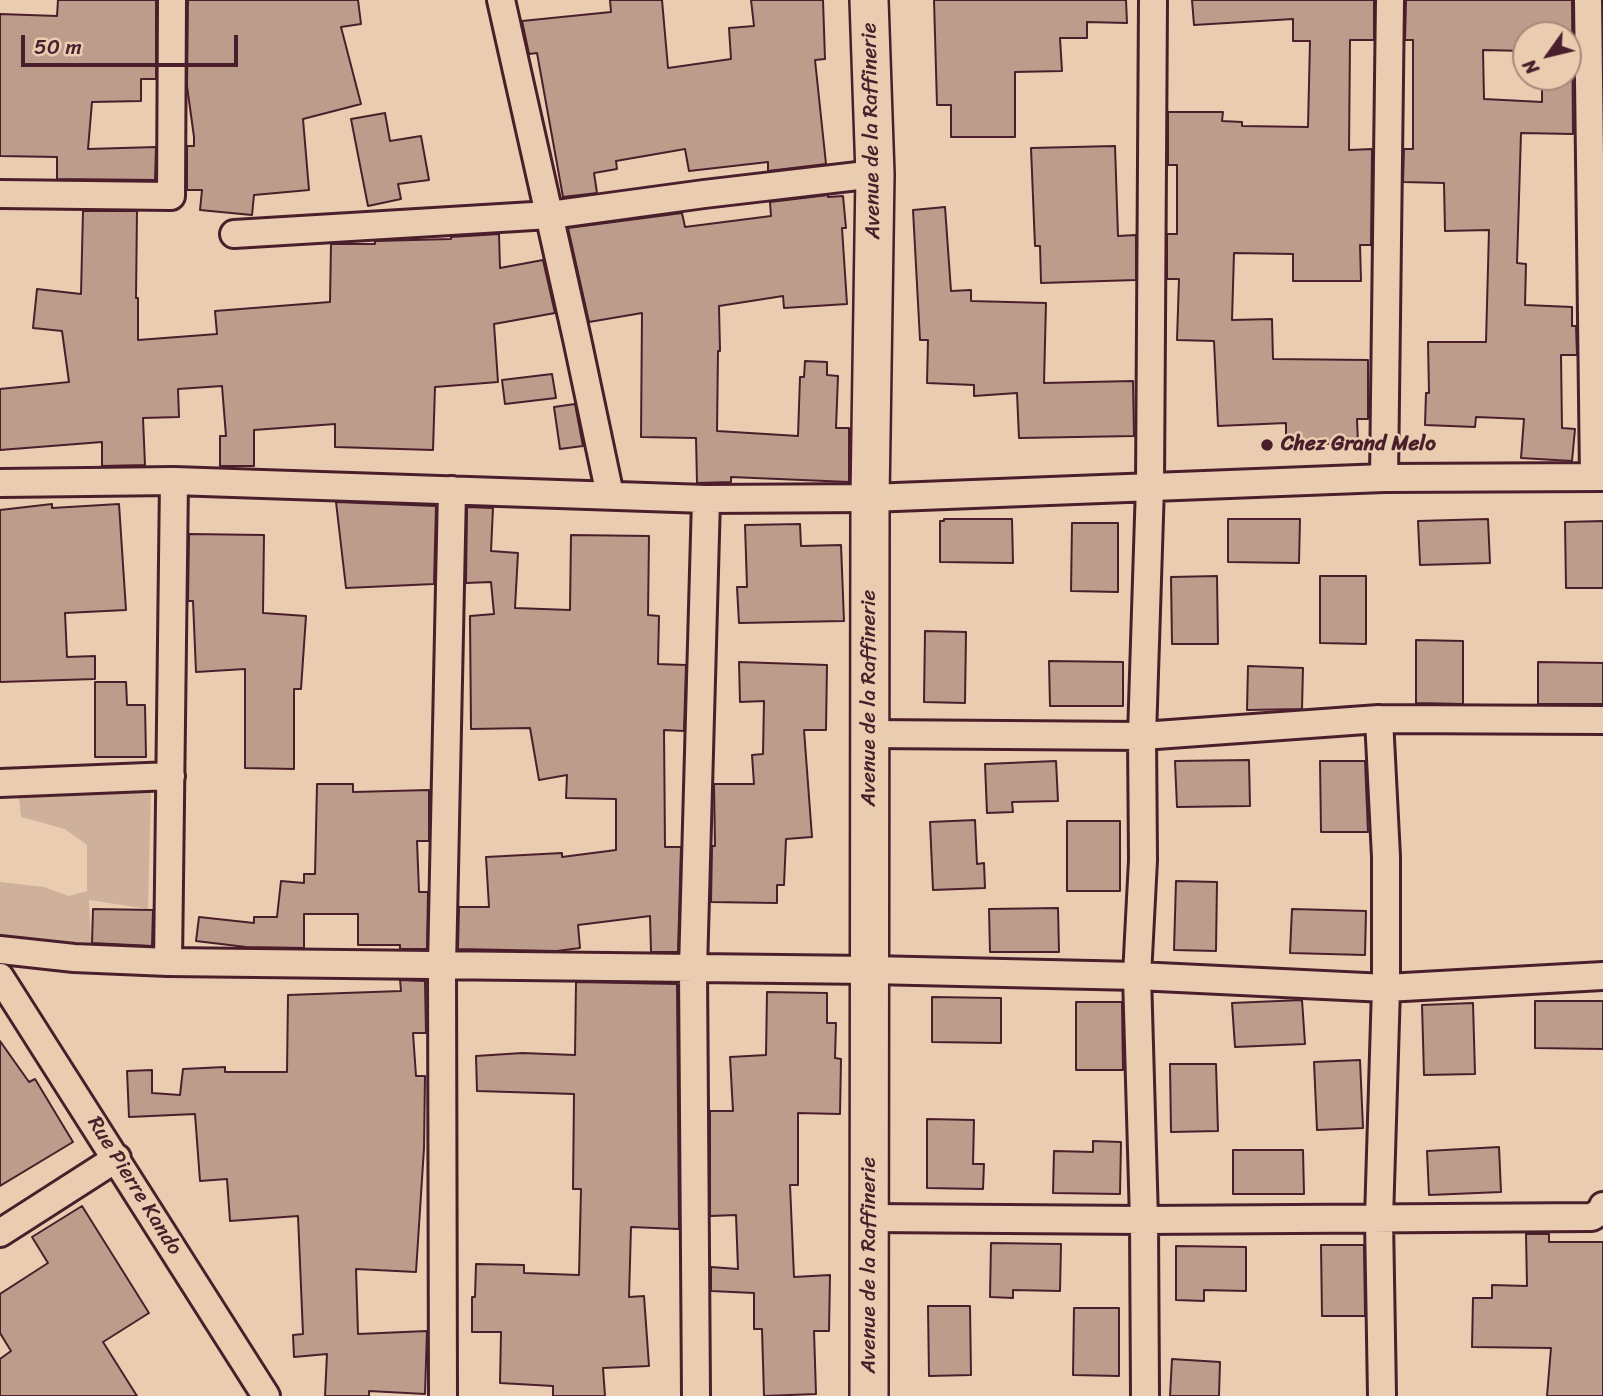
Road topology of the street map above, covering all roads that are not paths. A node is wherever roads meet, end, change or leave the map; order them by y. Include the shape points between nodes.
1 (172, 0) edge
2 (501, 0) edge
3 (869, 0) edge
4 (1153, 0) edge
5 (1390, 0) edge
6 (1588, 0) edge
7 (875, 174) junction
8 (0, 194) edge
9 (550, 215) junction
10 (234, 234) dead end
11 (1599, 477) edge
12 (1384, 478) junction
13 (174, 481) junction
14 (0, 483) edge
15 (1150, 486) junction
16 (452, 490) junction
17 (610, 495) junction
18 (870, 498) junction
19 (706, 499) junction
20 (1379, 719) junction
21 (1603, 720) edge
22 (870, 734) junction
23 (1142, 736) junction
24 (171, 776) junction
25 (0, 783) edge
26 (0, 950) edge
27 (169, 962) junction
28 (442, 967) junction
29 (693, 969) junction
30 (871, 970) junction
31 (1137, 976) junction
32 (1603, 976) edge
33 (0, 977) edge
34 (1386, 988) junction
35 (117, 1158) junction
36 (1603, 1206) edge
37 (870, 1217) junction
38 (1379, 1219) junction
39 (1144, 1220) junction
40 (0, 1233) edge
41 (266, 1396) edge
42 (443, 1396) edge
43 (696, 1396) edge
44 (869, 1396) edge
45 (1145, 1396) edge
46 (1382, 1396) edge

1 - 8 street via 171,196
2 - 9 street
3 - 7 street, Avenue de la Raffinerie
4 - 15 street
5 - 12 street
6 - 11 street
7 - 9 street
7 - 18 street, Avenue de la Raffinerie
9 - 10 street
9 - 17 street
11 - 12 street
12 - 15 street
13 - 14 street
13 - 16 street
13 - 24 street
15 - 18 street
15 - 23 street
16 - 17 street
16 - 28 street
17 - 19 street
18 - 19 street
18 - 22 street, Avenue de la Raffinerie
19 - 29 street
20 - 21 street
20 - 23 street
20 - 34 street
22 - 23 street
22 - 30 street, Avenue de la Raffinerie
23 - 31 street via 1143,860
24 - 25 street
24 - 27 street
26 - 27 street
27 - 28 street
28 - 29 street
28 - 42 street
29 - 30 street
29 - 43 street
30 - 31 street
30 - 37 street, Avenue de la Raffinerie
31 - 34 street
31 - 39 street
32 - 34 street
33 - 35 street, Rue Pierre Kando
34 - 38 street
35 - 40 street
35 - 41 street, Rue Pierre Kando
36 - 38 street via 1592,1217
37 - 39 street
37 - 44 street, Avenue de la Raffinerie
38 - 39 street
38 - 46 street
39 - 45 street

